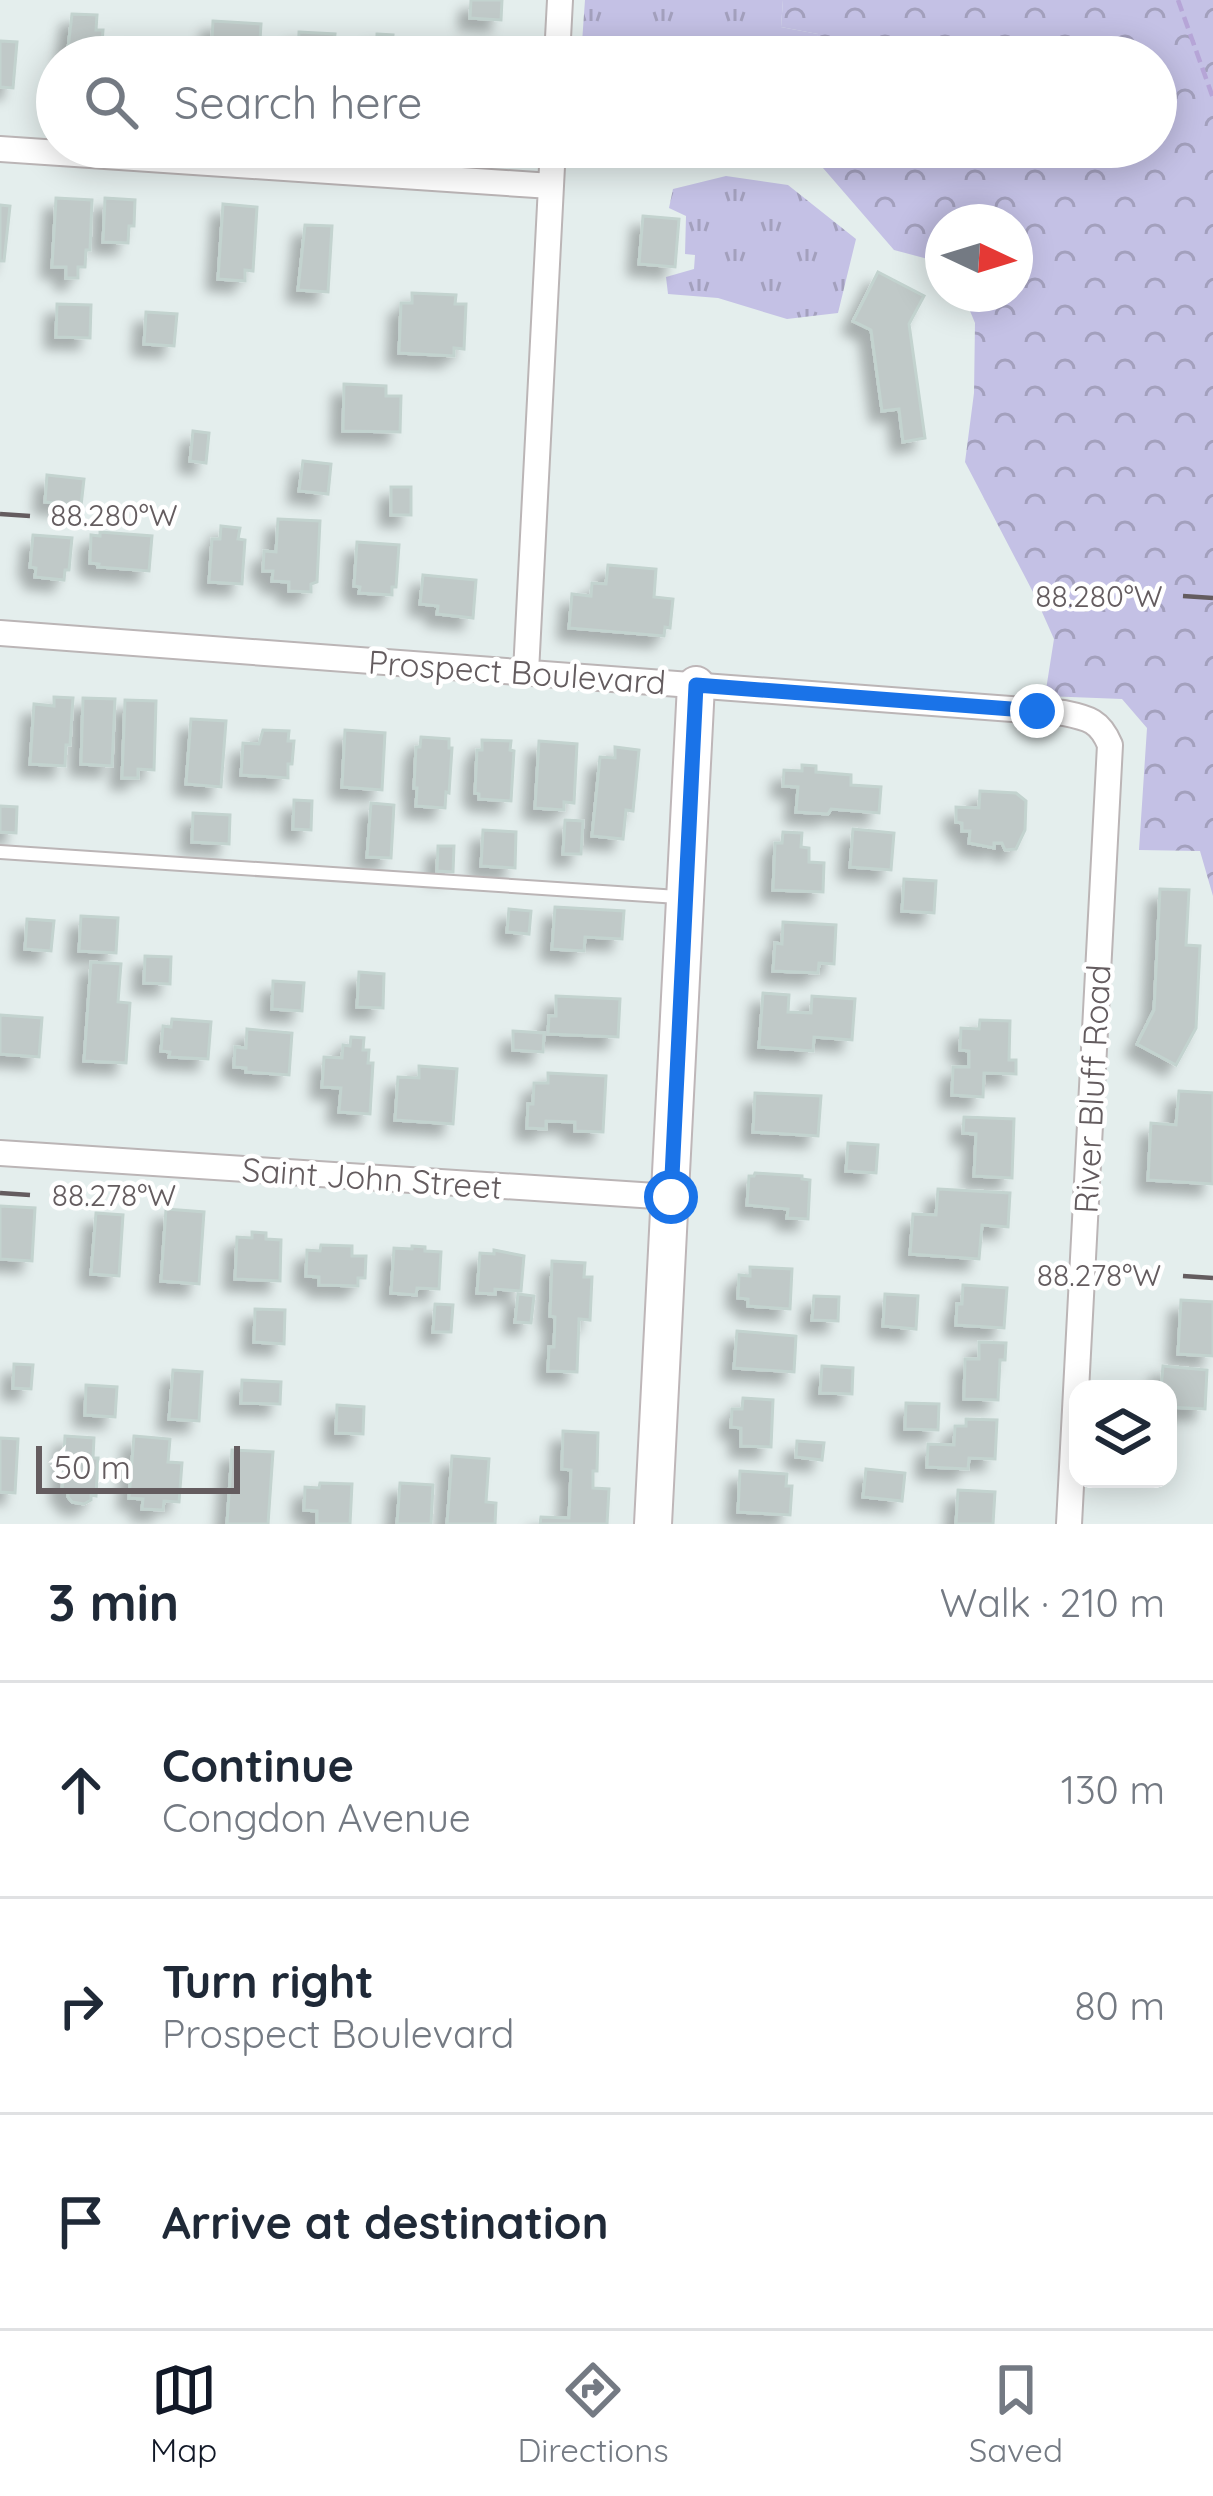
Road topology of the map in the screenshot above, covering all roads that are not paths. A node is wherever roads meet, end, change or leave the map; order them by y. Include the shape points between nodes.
1 (560, 0) edge
2 (558, 36) edge
3 (0, 149) edge
4 (36, 151) edge
5 (283, 168) edge
6 (552, 168) edge
7 (551, 186) junction
8 (0, 633) edge
9 (526, 672) junction
10 (696, 685) junction
11 (1103, 728) joint
12 (0, 852) edge
13 (686, 897) junction
14 (0, 1153) edge
15 (671, 1197) junction
16 (653, 1524) edge
17 (1070, 1524) edge

1 - 2 street
3 - 4 street
5 - 7 street
6 - 7 street
7 - 9 street
8 - 9 street, Prospect Boulevard
9 - 10 street, Prospect Boulevard
10 - 11 street, Prospect Boulevard via 1064,713
10 - 13 street
11 - 17 street, River Bluff Road via 1111,745
12 - 13 lane
13 - 15 street
14 - 15 street, Saint John Street
15 - 16 street

